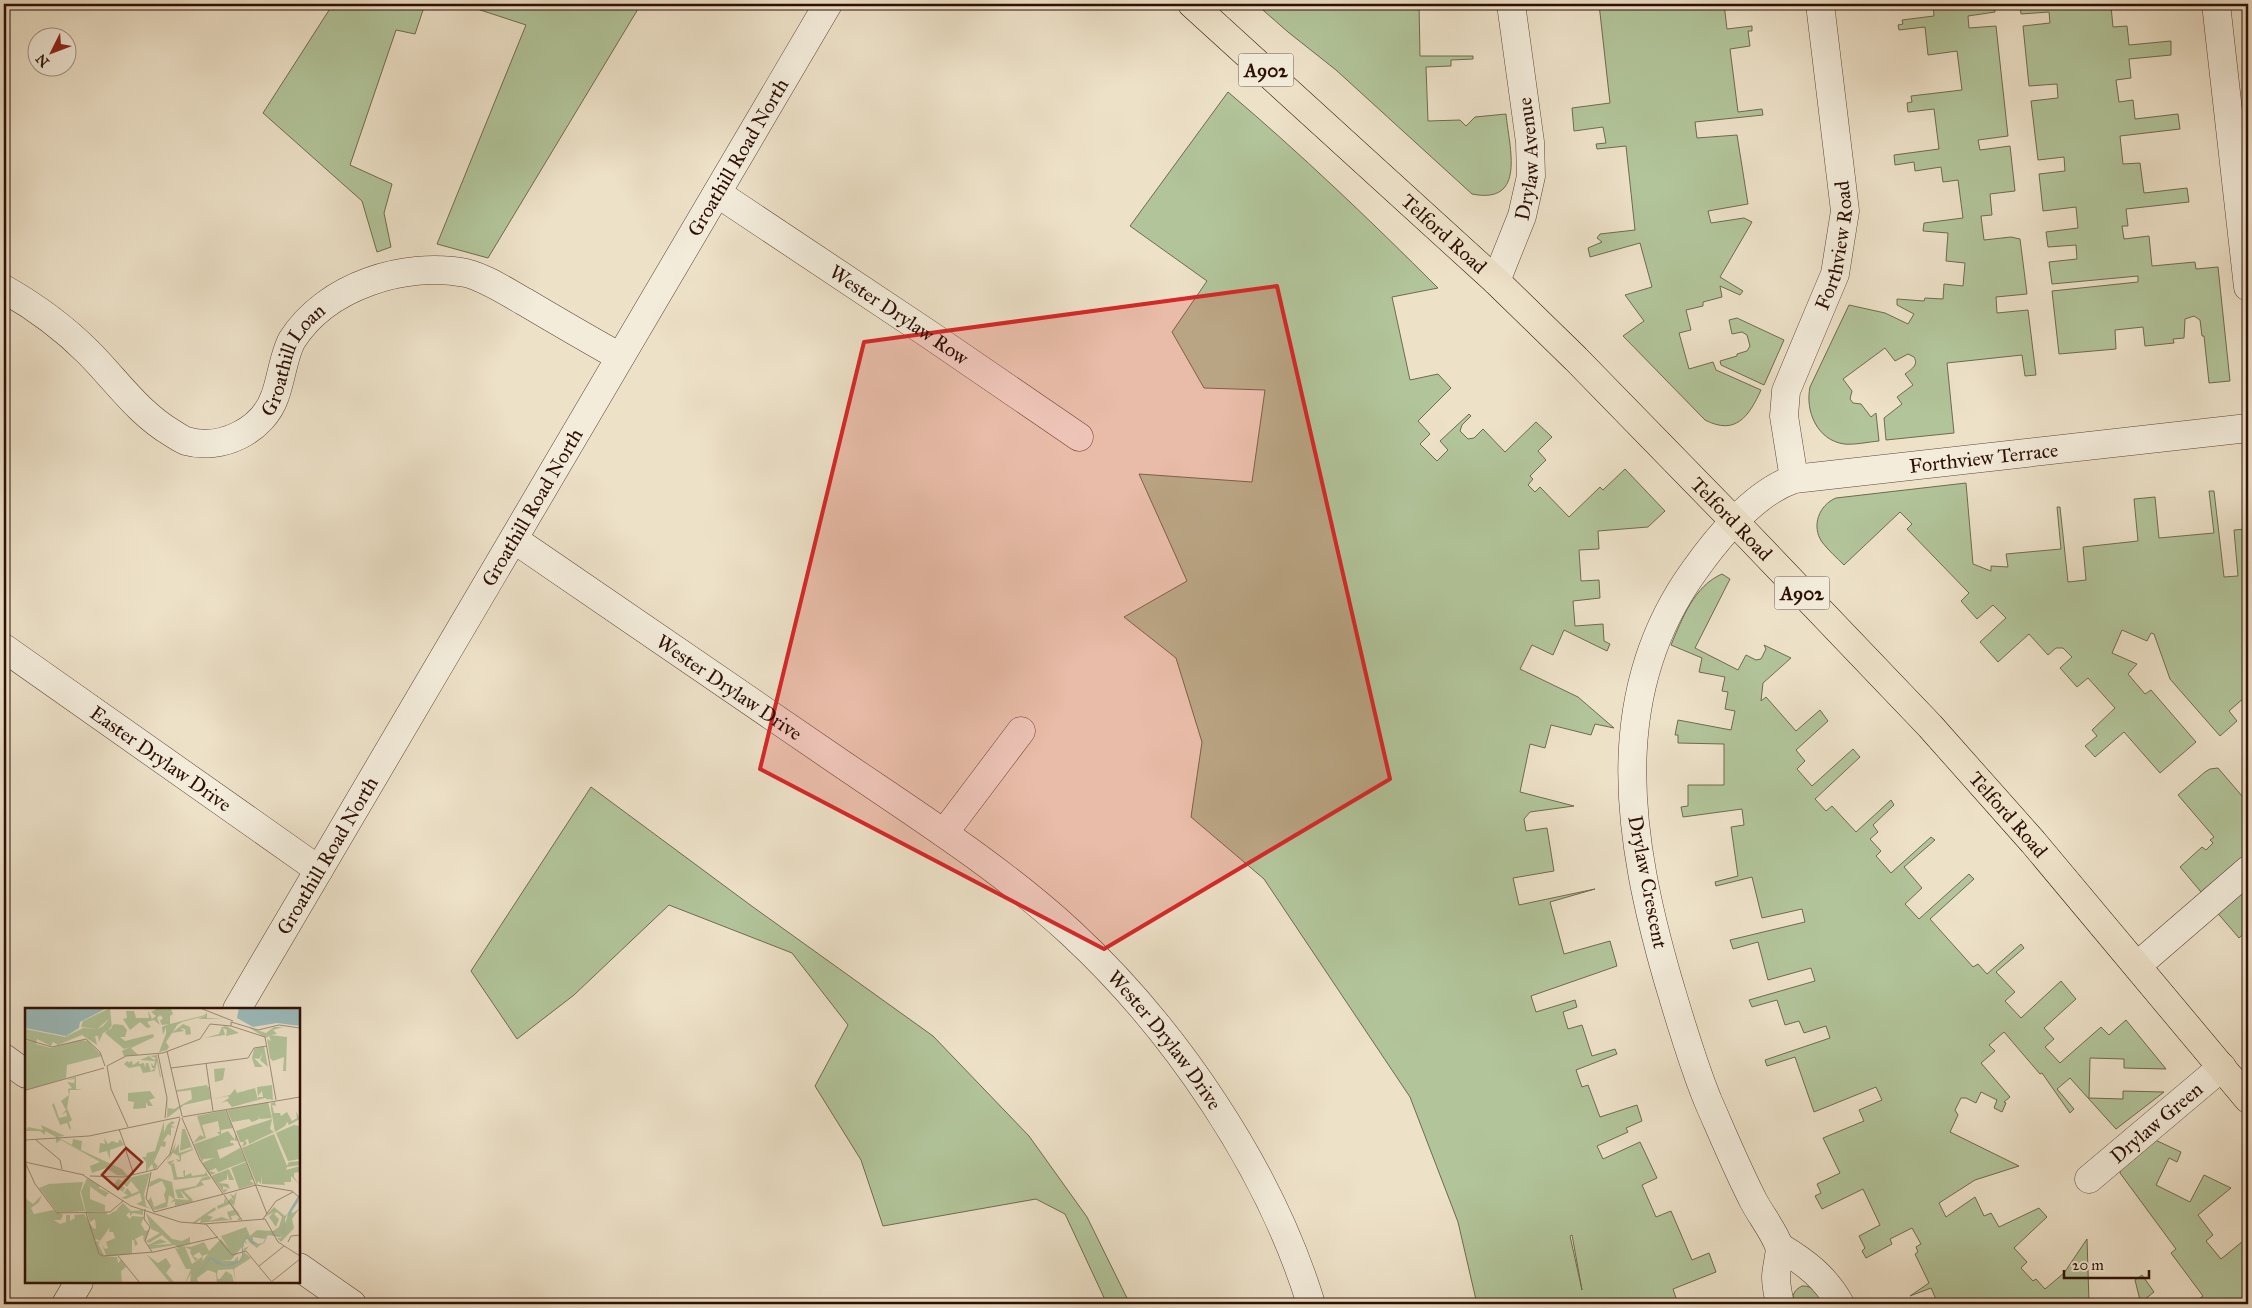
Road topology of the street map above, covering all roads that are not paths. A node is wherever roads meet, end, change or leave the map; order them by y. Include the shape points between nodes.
1 (828, 4) edge
2 (1511, 4) edge
3 (1820, 4) edge
4 (2216, 4) edge
5 (1202, 12) edge
6 (717, 193) junction
7 (1496, 281) junction
8 (2248, 287) edge
9 (4, 289) edge
10 (620, 357) junction
11 (2248, 428) edge
12 (1079, 437) dead end
13 (1794, 479) junction
14 (1735, 522) junction
15 (515, 540) junction
16 (4, 648) edge
17 (1021, 731) dead end
18 (944, 833) junction
19 (320, 870) junction
20 (2248, 870) edge
21 (2138, 965) junction
22 (238, 1008) edge
23 (4, 1058) edge
24 (2222, 1067) junction
25 (25, 1073) edge
26 (2248, 1099) edge
27 (2089, 1179) dead end
28 (1780, 1247) junction
29 (300, 1268) edge
30 (78, 1283) edge
31 (66, 1304) edge
32 (352, 1304) edge
33 (1312, 1304) edge
34 (1780, 1304) edge
35 (1840, 1304) edge

1 - 6 street, Groathill Road North
2 - 7 street, Drylaw Avenue via 1530,142 1531,176 1522,216
3 - 13 street, Forthview Road via 1845,211 1835,274 1786,391 1784,416
4 - 8 street
5 - 7 main road, Telford Road / A902
6 - 10 street, Groathill Road North
6 - 12 street, Wester Drylaw Row
7 - 14 main road, Telford Road / A902
9 - 10 street, Groathill Loan via 29,303 87,352 154,423 194,442 213,444 233,439 252,428 275,398 291,341 309,318 354,287 399,274 440,270 467,274 501,288
10 - 15 street, Groathill Road North
11 - 13 street, Forthview Terrace
13 - 14 street, Forthview Terrace via 1762,495
14 - 21 main road, Telford Road / A902 via 1930,726
14 - 28 street, Drylaw Crescent via 1704,557 1676,597 1644,669 1632,754 1633,809 1641,871 1656,940 1680,1022 1726,1142 1762,1219
15 - 18 street, Wester Drylaw Drive
15 - 19 street, Groathill Road North
16 - 19 street, Easter Drylaw Drive
17 - 18 street
18 - 33 street, Wester Drylaw Drive via 1070,932 1146,1013 1194,1075 1264,1188 1288,1239
19 - 22 street, Groathill Road North
20 - 21 street
21 - 24 main road, Telford Road / A902
23 - 25 street
24 - 26 main road, Telford Road / A902
24 - 27 street, Drylaw Green
28 - 34 street via 1776,1278
28 - 35 street, Drylaw Crescent via 1815,1271
29 - 32 street
30 - 31 street

